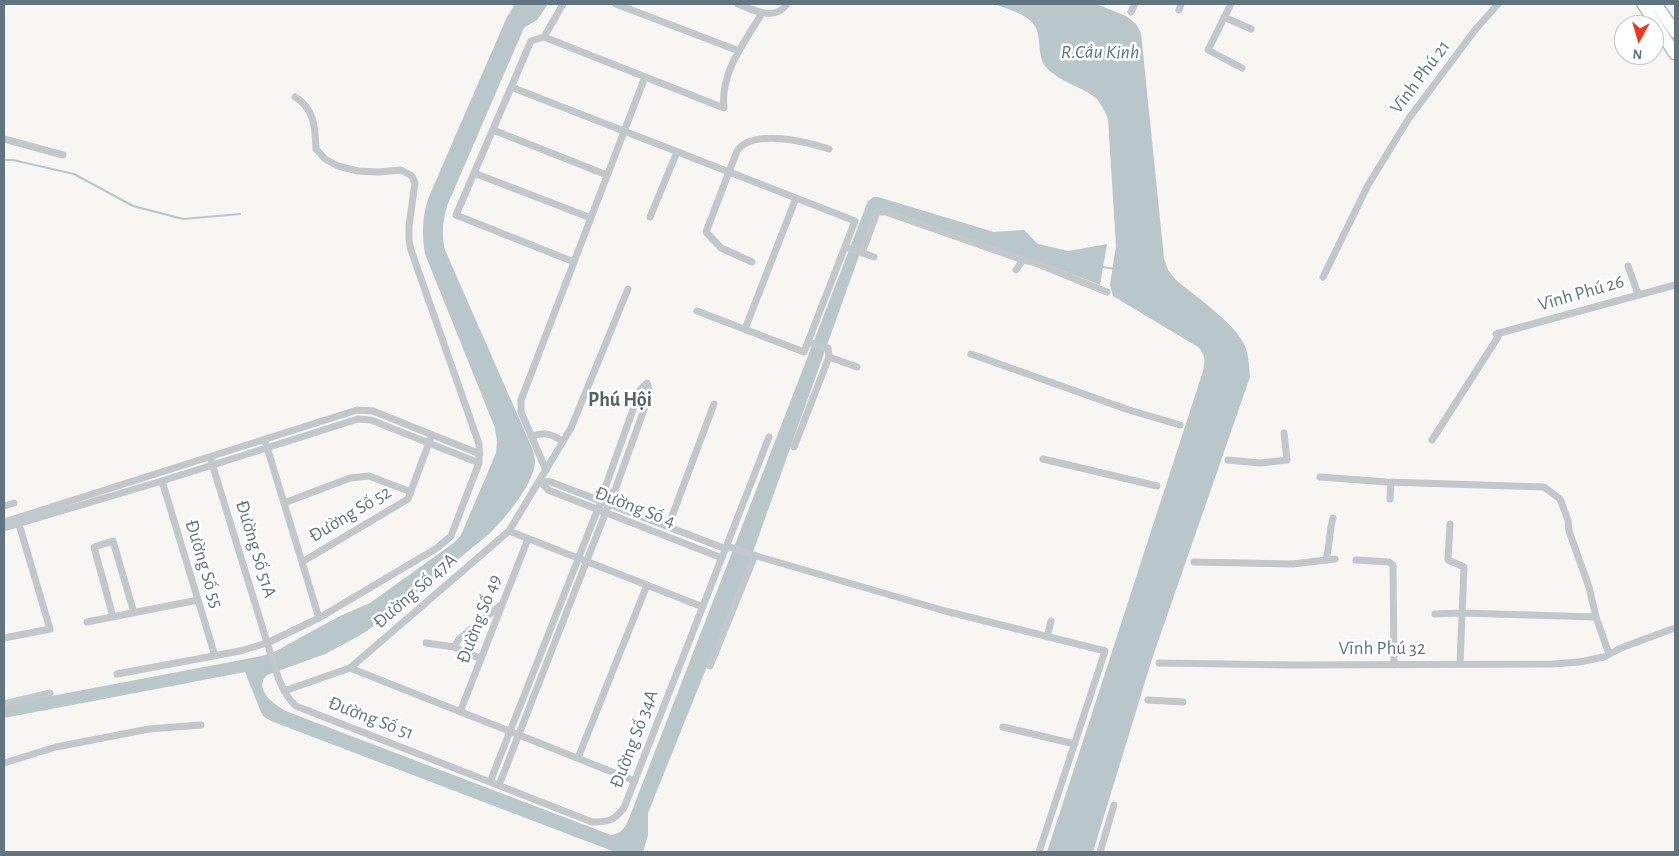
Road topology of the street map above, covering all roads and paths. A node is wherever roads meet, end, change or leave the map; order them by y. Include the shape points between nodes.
1 (563, 4) edge
2 (616, 4) edge
3 (738, 4) edge
4 (786, 4) edge
5 (1134, 4) edge
6 (1231, 4) edge
7 (1498, 4) edge
8 (1643, 4) edge
9 (1656, 4) edge
10 (1131, 12) dead end
11 (762, 13) junction
12 (1224, 17) junction
13 (1251, 29) dead end
14 (1675, 32) edge
15 (544, 36) junction
16 (739, 51) junction
17 (1675, 54) edge
18 (1242, 68) dead end
19 (645, 76) junction
20 (511, 87) junction
21 (295, 97) dead end
22 (493, 130) junction
23 (624, 131) junction
24 (4, 139) edge
25 (829, 149) dead end
26 (677, 152) junction
27 (63, 155) dead end
28 (729, 172) junction
29 (474, 173) junction
30 (607, 175) junction
31 (796, 198) junction
32 (650, 217) dead end
33 (591, 218) junction
34 (847, 247) junction
35 (861, 252) junction
36 (874, 257) dead end
37 (1023, 260) junction
38 (574, 262) junction
39 (752, 262) dead end
40 (1628, 266) dead end
41 (1016, 270) dead end
42 (1322, 277) dead end
43 (1675, 285) edge
44 (628, 289) dead end
45 (1107, 292) dead end
46 (1638, 294) junction
47 (697, 311) dead end
48 (746, 329) junction
49 (810, 342) junction
50 (971, 354) dead end
51 (829, 357) junction
52 (857, 367) dead end
53 (714, 404) dead end
54 (1180, 425) dead end
55 (1284, 433) dead end
56 (432, 435) junction
57 (531, 437) junction
58 (769, 437) dead end
59 (264, 439) junction
60 (1432, 440) dead end
61 (562, 441) junction
62 (428, 443) junction
63 (794, 447) dead end
64 (267, 448) junction
65 (480, 454) junction
66 (210, 457) junction
67 (1043, 460) dead end
68 (1228, 460) dead end
69 (479, 463) junction
70 (213, 465) junction
71 (546, 470) junction
72 (1320, 477) dead end
73 (162, 481) junction
74 (540, 481) junction
75 (1392, 482) junction
76 (1157, 486) dead end
77 (411, 492) junction
78 (1390, 499) dead end
79 (606, 501) junction
80 (284, 503) junction
81 (14, 504) dead end
82 (4, 506) edge
83 (597, 510) junction
84 (606, 513) junction
85 (1333, 518) dead end
86 (18, 521) junction
87 (4, 522) edge
88 (1450, 524) dead end
89 (668, 527) junction
90 (4, 528) edge
91 (508, 531) junction
92 (528, 539) junction
93 (728, 547) junction
94 (754, 555) junction
95 (722, 558) junction
96 (1335, 558) dead end
97 (578, 559) junction
98 (1326, 559) junction
99 (1356, 560) dead end
100 (302, 562) junction
101 (586, 562) junction
102 (1194, 562) dead end
103 (647, 585) junction
104 (198, 600) junction
105 (503, 604) junction
106 (703, 607) junction
107 (1462, 612) junction
108 (134, 613) junction
109 (1435, 614) dead end
110 (113, 617) junction
111 (1596, 617) junction
112 (319, 618) junction
113 (1051, 621) dead end
114 (87, 622) dead end
115 (1675, 628) edge
116 (1047, 637) junction
117 (4, 638) edge
118 (267, 643) junction
119 (426, 643) dead end
120 (454, 647) junction
121 (270, 652) joint
122 (215, 656) junction
123 (1606, 656) junction
124 (481, 659) junction
125 (1160, 663) dead end
126 (1460, 664) junction
127 (1394, 665) junction
128 (710, 666) dead end
129 (350, 668) junction
130 (117, 674) dead end
131 (284, 691) junction
132 (50, 693) dead end
133 (1148, 700) dead end
134 (1182, 702) dead end
135 (4, 704) edge
136 (460, 712) junction
137 (201, 725) dead end
138 (1003, 727) dead end
139 (510, 731) junction
140 (519, 735) junction
141 (1075, 744) junction
142 (578, 758) junction
143 (4, 763) edge
144 (635, 781) junction
145 (490, 782) junction
146 (499, 785) junction
147 (1114, 805) dead end
148 (1039, 852) edge
149 (1100, 852) edge

1 - 15 street
2 - 16 street
3 - 11 street
4 - 11 street via 776,14
5 - 10 street
6 - 12 street
7 - 42 street, Vĩnh Phú 21 via 1408,118 1368,184
8 - 17 highway
9 - 14 highway
11 - 16 street
12 - 13 street
12 - 18 street via 1208,50
15 - 19 street
15 - 20 street via 531,41
16 - 19 street via 732,62 724,108
19 - 23 street
20 - 22 street
20 - 23 street
21 - 65 street via 313,117 316,149 325,159 358,171 401,170 412,176 415,183 409,240 411,250
22 - 29 street
22 - 30 street
23 - 26 street
23 - 30 street
24 - 27 street
25 - 28 street via 788,140 752,140 740,147
26 - 28 street
26 - 32 street
28 - 31 street
28 - 39 street via 706,232 721,248
29 - 33 street
29 - 38 street via 456,215
30 - 33 street
31 - 34 street via 855,222
31 - 48 street
33 - 38 street
34 - 35 street
34 - 49 street
35 - 36 street
35 - 37 street via 877,212 883,211
37 - 41 street
37 - 45 street via 1052,268
38 - 57 street via 521,400 521,412
40 - 46 street
43 - 46 street, Vĩnh Phú 26
44 - 61 street, Đường Số 47A via 571,428
46 - 60 street, Vĩnh Phú 26 via 1497,336
47 - 48 street
48 - 49 street via 804,352
49 - 51 street via 828,348
50 - 54 street via 1128,410
51 - 52 street
51 - 63 street
53 - 89 street
55 - 68 street via 1287,460 1260,463
56 - 59 street via 373,412 357,410
56 - 62 street, Đường Số 52
56 - 65 street
57 - 61 street via 538,433 552,434
57 - 71 street
58 - 93 street, Đường Số 34A
59 - 64 street
59 - 66 street
61 - 71 street, Đường Số 47A
62 - 64 street via 371,420 358,419
62 - 69 street
62 - 77 street, Đường Số 52
64 - 70 street
64 - 80 street
65 - 69 street
66 - 70 street, Đường Số 51A
66 - 86 street
67 - 76 street
69 - 112 street via 451,536 438,548
70 - 73 street
70 - 118 street, Đường Số 51A
71 - 74 street, Đường Số 47A
72 - 75 street
73 - 86 street
73 - 104 street, Đường Số 55
74 - 79 street
74 - 83 street, Đường Số 4 via 548,490
74 - 91 street, Đường Số 47A
75 - 78 street
75 - 111 street via 1544,487 1560,499
77 - 80 street via 368,476 350,478
77 - 100 street, Đường Số 52 via 408,499
79 - 79 street via 615,490 650,393 647,383 640,390 605,488
79 - 83 street
79 - 84 street
79 - 89 street
80 - 100 street
81 - 82 street
83 - 84 street, Đường Số 4
83 - 97 street
84 - 95 street, Đường Số 4
84 - 101 street
85 - 98 street
86 - 87 street
86 - 90 street
86 - 117 street via 50,629
88 - 107 street via 1448,560 1464,567
89 - 93 street
91 - 92 street
91 - 129 street, Đường Số 47A
92 - 97 street
92 - 105 street, Đường Số 49
93 - 94 street
93 - 95 street, Đường Số 34A
94 - 116 street
94 - 128 street
95 - 106 street, Đường Số 34A
96 - 98 street
97 - 101 street
97 - 139 street
98 - 102 street via 1293,564
99 - 127 street via 1393,565
100 - 112 street
101 - 103 street
101 - 140 street
103 - 106 street
103 - 142 street
104 - 108 street
104 - 122 street, Đường Số 55
105 - 120 street via 459,639
105 - 124 street, Đường Số 49
106 - 144 street, Đường Số 34A
107 - 109 street
107 - 111 street
107 - 126 street
108 - 110 street
108 - 110 street via 113,540 94,547
110 - 114 street
111 - 123 street
112 - 118 street
113 - 116 street
115 - 123 street, Vĩnh Phú 32
116 - 141 street via 1105,651
118 - 121 street, Đường Số 51A
118 - 122 street
119 - 120 street
120 - 124 street
121 - 131 street, Đường Số 51
122 - 130 street
123 - 126 street, Vĩnh Phú 32 via 1553,664
124 - 136 street, Đường Số 49
125 - 127 street, Vĩnh Phú 32
126 - 127 street, Vĩnh Phú 32
129 - 131 street, Đường Số 47A
129 - 136 street
131 - 145 street, Đường Số 51 via 296,706
132 - 135 street
133 - 134 street
136 - 139 street
137 - 143 street via 149,729 56,746
138 - 141 street
139 - 140 street
139 - 145 street
140 - 142 street
140 - 146 street
141 - 148 street
142 - 144 street
144 - 146 street, Đường Số 34A via 624,808 607,822 592,822
145 - 146 street, Đường Số 34A
147 - 149 street

